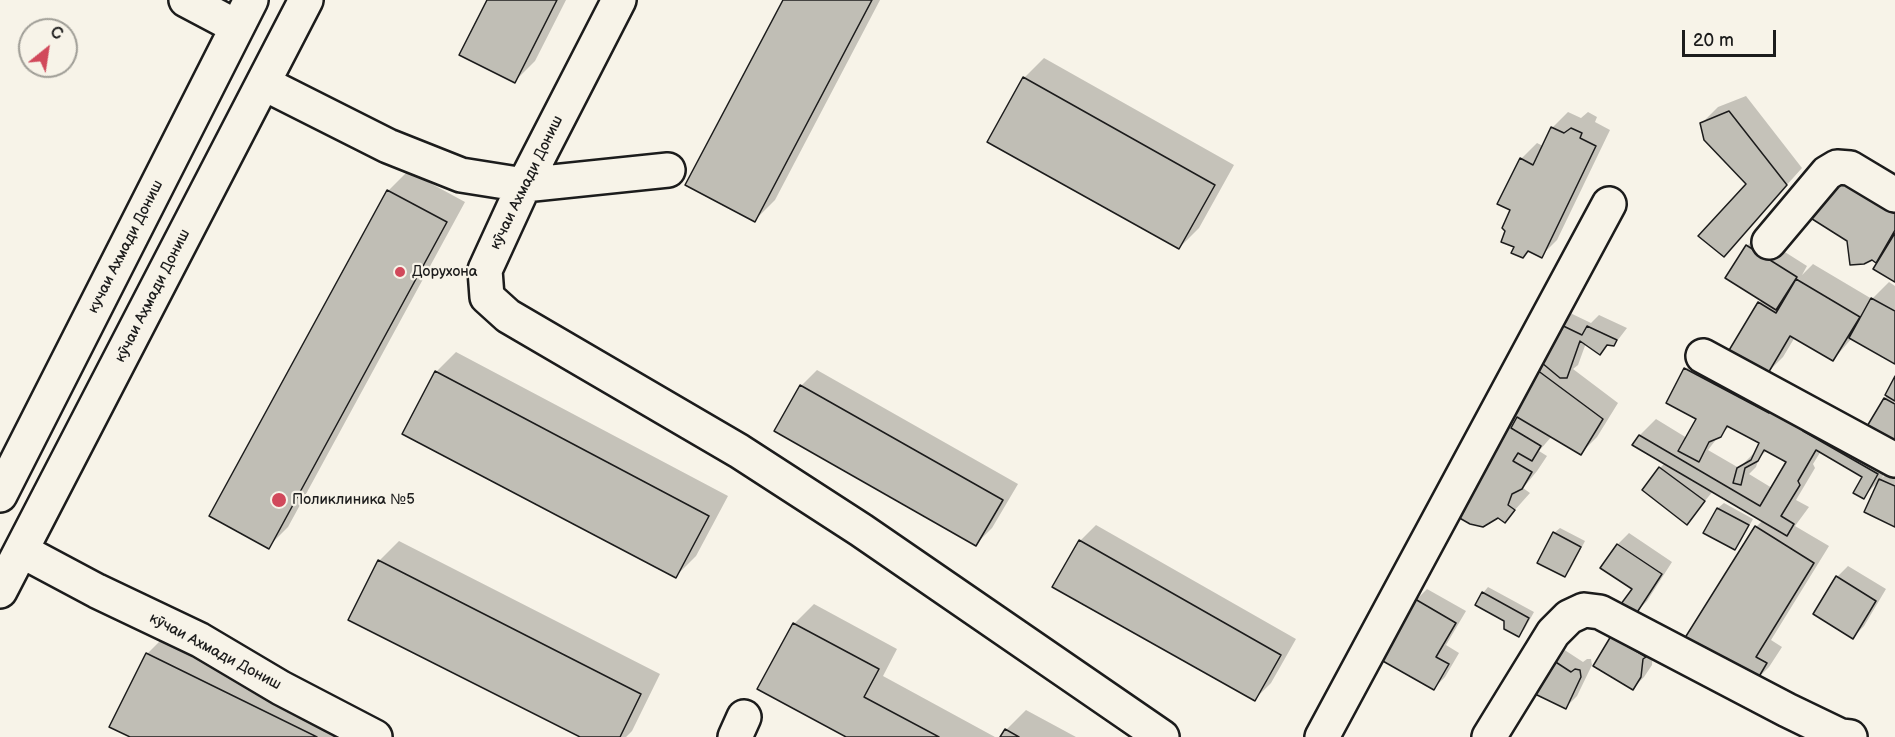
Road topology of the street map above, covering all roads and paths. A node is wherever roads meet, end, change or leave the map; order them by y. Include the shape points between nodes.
1 (186, 0) edge
2 (306, 0) edge
3 (619, 0) edge
4 (244, 14) edge
5 (263, 83) junction
6 (668, 170) dead end
7 (524, 185) junction
8 (1895, 195) edge
9 (1609, 204) dead end
10 (1769, 242) dead end
11 (1703, 356) dead end
12 (1895, 460) edge
13 (0, 495) edge
14 (22, 550) junction
15 (0, 591) edge
16 (375, 737) edge
17 (1162, 737) edge
18 (1322, 737) edge
19 (1489, 737) edge
20 (1851, 737) edge

1 - 4 street
2 - 5 street, кӯчаи Аҳмади Дониш
3 - 7 street, кӯчаи Ахмади Дониш
4 - 13 street, кучаи Ахмади Дониш
5 - 7 street via 388,146 461,176
5 - 14 street, кӯчаи Аҳмади Дониш
6 - 7 street
7 - 17 street, кӯчаи Ахмади Дониш via 485,270 487,297 507,316 739,451
8 - 10 street via 1850,168 1838,166 1827,173
9 - 18 street
11 - 12 street
14 - 15 street, кӯчаи Аҳмади Дониш
14 - 16 street, кӯчаи Ахмади Дониш via 200,640
19 - 20 street via 1553,633 1569,617 1584,610 1600,612 1787,710

